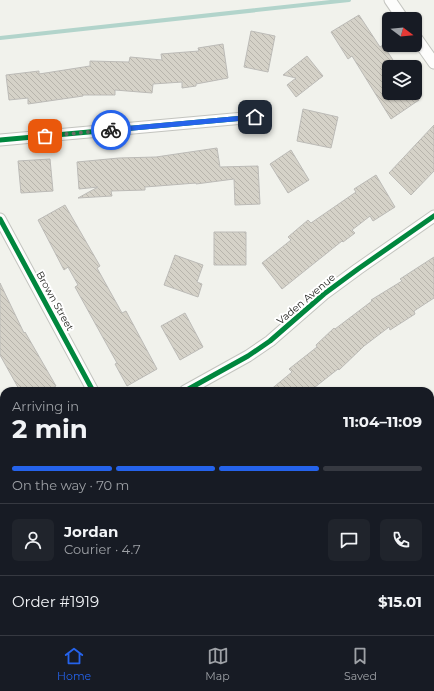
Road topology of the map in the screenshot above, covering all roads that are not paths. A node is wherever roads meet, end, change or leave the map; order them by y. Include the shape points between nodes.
1 (390, 0) edge
2 (398, 12) edge
3 (422, 46) edge
4 (434, 63) edge
5 (255, 117) dead end
6 (0, 140) edge
7 (434, 216) edge
8 (0, 219) edge
9 (92, 387) edge
10 (192, 387) edge

1 - 2 street
3 - 4 street
5 - 6 street
7 - 10 street, Vaden Avenue via 324,294 286,328 253,352
8 - 9 street, Brown Street

